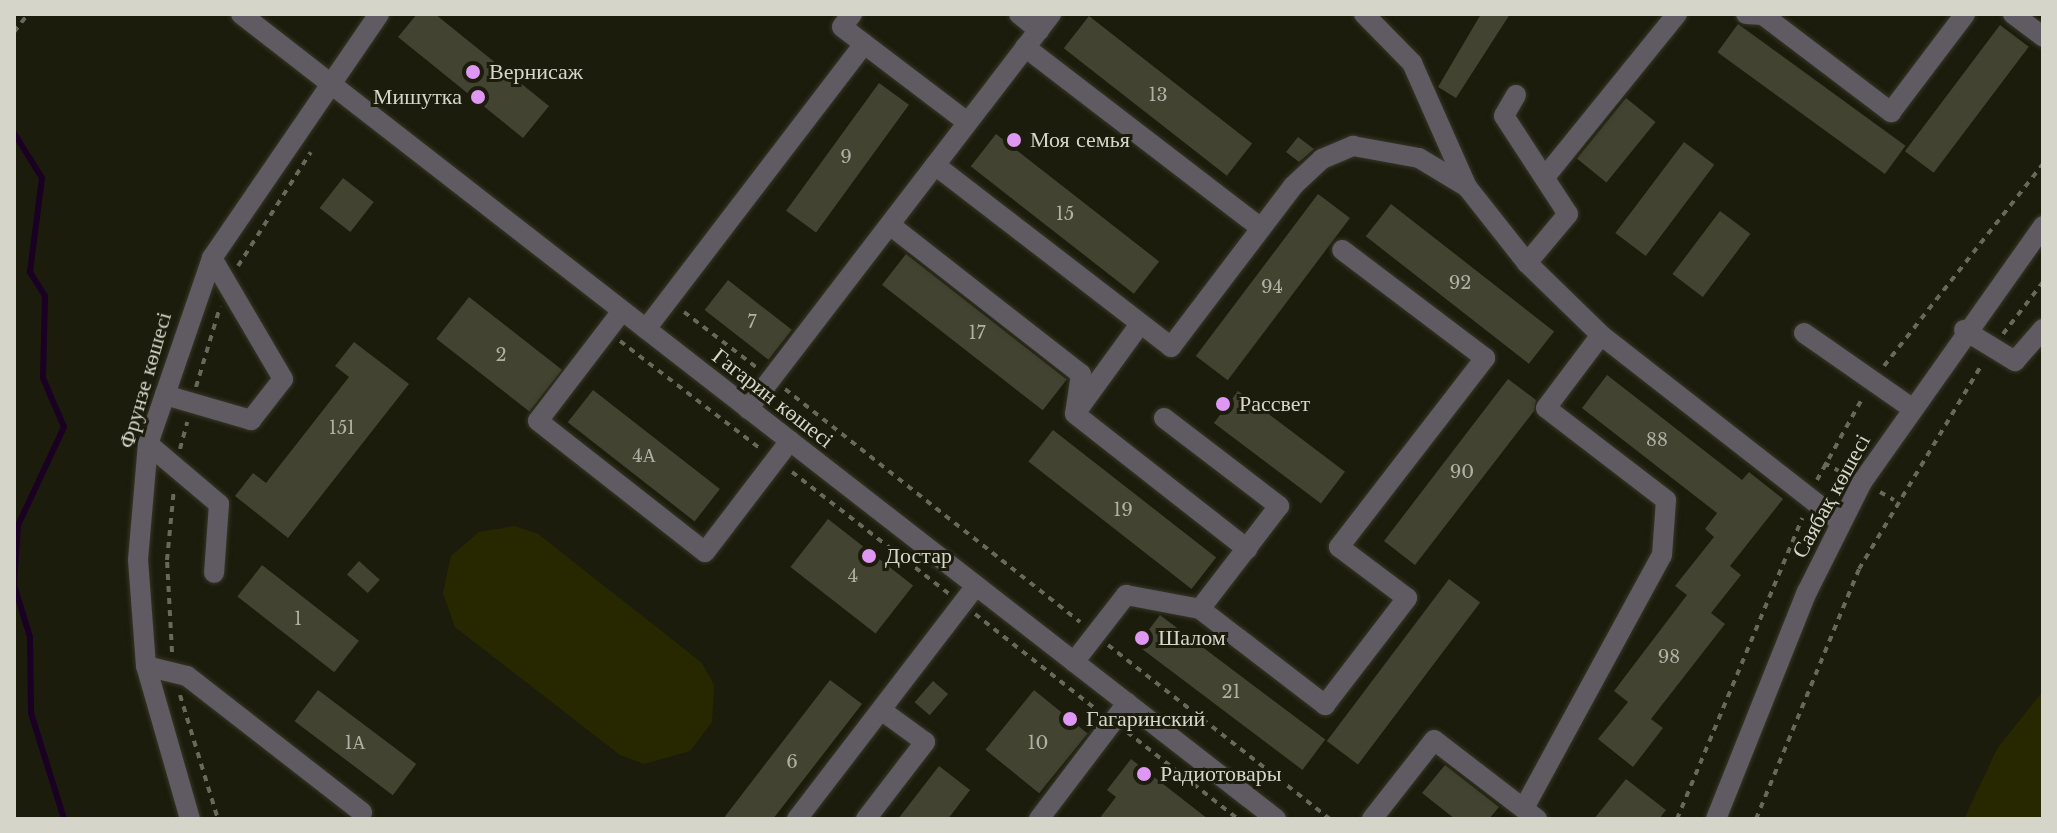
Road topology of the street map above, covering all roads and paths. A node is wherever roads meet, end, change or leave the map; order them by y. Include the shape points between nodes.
1 (28, 14) edge
2 (241, 14) edge
3 (379, 14) edge
4 (852, 14) edge
5 (1019, 14) edge
6 (1364, 14) edge
7 (1677, 14) edge
8 (1758, 14) edge
9 (1965, 14) edge
10 (2021, 16) edge
11 (1045, 22) edge
12 (14, 32) edge
13 (2043, 37) edge
14 (864, 44) junction
15 (1025, 47) junction
16 (327, 81) junction
17 (1516, 95) dead end
18 (967, 122) junction
19 (313, 149) dead end
20 (2043, 164) edge
21 (935, 165) junction
22 (1545, 177) junction
23 (1467, 187) junction
24 (890, 225) junction
25 (2043, 226) edge
26 (1261, 228) junction
27 (1342, 250) dead end
28 (212, 258) junction
29 (1527, 263) junction
30 (2043, 282) edge
31 (228, 285) junction
32 (669, 300) junction
33 (622, 311) junction
34 (1140, 324) junction
35 (646, 329) junction
36 (2043, 329) edge
37 (607, 330) junction
38 (1964, 330) junction
39 (1601, 335) junction
40 (1798, 339) dead end
41 (1992, 348) junction
42 (772, 378) junction
43 (1873, 381) junction
44 (165, 395) junction
45 (192, 403) junction
46 (1910, 407) junction
47 (748, 409) junction
48 (1075, 414) junction
49 (1164, 418) dead end
50 (790, 441) junction
51 (148, 444) junction
52 (776, 460) junction
53 (176, 467) junction
54 (1812, 494) junction
55 (1840, 522) junction
56 (1247, 549) junction
57 (214, 573) dead end
58 (976, 586) junction
59 (962, 604) junction
60 (1200, 609) junction
61 (1095, 635) junction
62 (1074, 662) junction
63 (146, 666) junction
64 (173, 673) junction
65 (1127, 703) junction
66 (881, 710) junction
67 (1113, 721) junction
68 (362, 812) dead end
69 (1530, 814) edge
70 (1267, 816) edge
71 (190, 819) edge
72 (218, 819) edge
73 (797, 819) edge
74 (866, 819) edge
75 (1039, 819) edge
76 (1238, 819) edge
77 (1330, 819) edge
78 (1372, 819) edge
79 (1677, 819) edge
80 (1716, 819) edge
81 (1756, 819) edge

1 - 12 path
2 - 16 street, Гагарин көшесі
3 - 16 street, Фрунзе көшесі
4 - 14 street via 842,27
5 - 11 street
6 - 23 street via 1412,63
7 - 22 street
8 - 9 street via 1891,112
10 - 13 street
11 - 15 street
14 - 18 street
14 - 32 street
15 - 18 street
15 - 26 street
16 - 28 street, Фрунзе көшесі
16 - 33 street, Гагарин көшесі
17 - 22 street via 1504,116
18 - 21 street
19 - 31 path
20 - 43 path
21 - 24 street
21 - 34 street
22 - 29 street via 1568,214
23 - 26 street via 1419,158 1353,146 1322,159
23 - 29 street
24 - 42 street
24 - 48 street via 1081,374
25 - 38 street, Саябақ көшесі
26 - 34 street via 1171,347
27 - 60 street via 1485,358 1339,547 1407,598 1325,705
28 - 31 street
28 - 44 street, Фрунзе көшесі
29 - 39 street
30 - 41 path
31 - 45 path
31 - 45 street via 283,379 251,420
32 - 35 street
32 - 42 path
33 - 35 street, Гагарин көшесі
33 - 37 street
34 - 48 street
35 - 47 street, Гагарин көшесі
36 - 41 street via 2015,361
37 - 52 path
37 - 52 street via 538,421 705,552
38 - 41 street
38 - 46 street, Саябақ көшесі
39 - 54 street
39 - 69 street via 1546,408 1666,500 1662,555
40 - 43 street via 1825,344
41 - 81 path via 1873,542
42 - 47 street
42 - 61 path
43 - 46 street
43 - 54 path
44 - 45 street
44 - 51 street, Фрунзе көшесі
45 - 53 path
46 - 55 street, Саябақ көшесі
47 - 50 street, Гагарин көшесі
48 - 56 street
49 - 56 street via 1279,506
50 - 52 street
50 - 58 street, Гагарин көшесі
51 - 53 street
51 - 63 street, Фрунзе көшесі via 138,560
52 - 59 path
53 - 57 street via 219,504
53 - 64 path via 167,560
54 - 55 street
54 - 79 path
55 - 80 street, Саябақ көшесі
56 - 60 street
58 - 59 street
58 - 62 street, Гагарин көшесі
59 - 66 street
59 - 67 path
60 - 61 street via 1126,595
61 - 62 street
61 - 77 path
62 - 65 street, Гагарин көшесі
63 - 64 street
63 - 71 street, Фрунзе көшесі
64 - 68 street
64 - 72 path
65 - 67 street
65 - 70 street, Гагарин көшесі
66 - 73 street
66 - 74 street via 925,742
67 - 75 street
67 - 76 path
69 - 78 street via 1434,740

